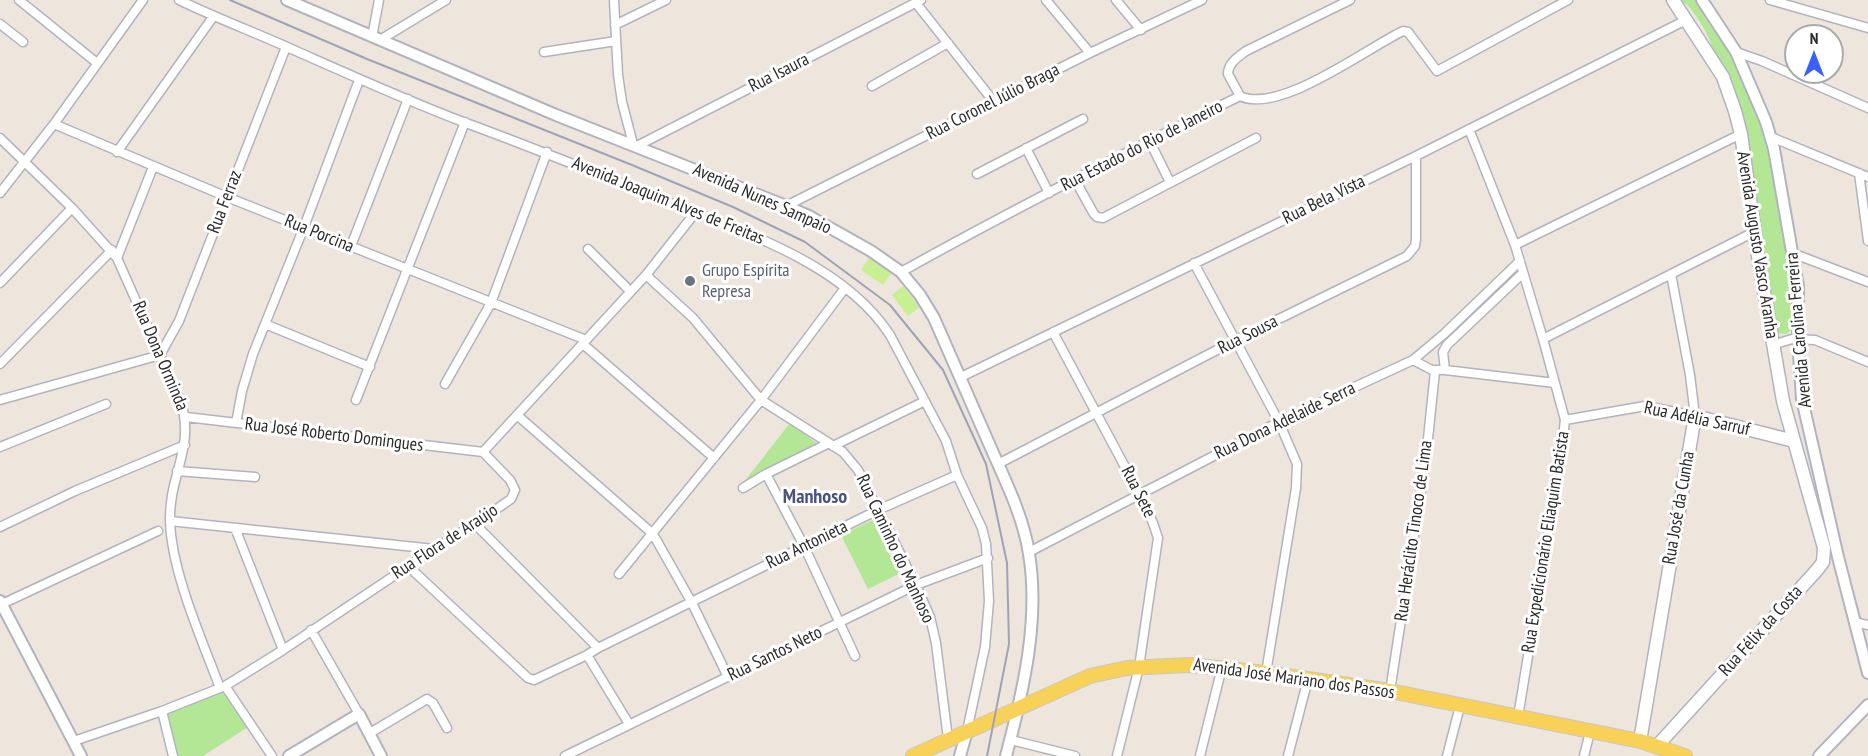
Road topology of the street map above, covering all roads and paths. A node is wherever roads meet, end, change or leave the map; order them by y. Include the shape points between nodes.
1 (19, 0) edge
2 (130, 0) edge
3 (143, 0) edge
4 (179, 0) edge
5 (287, 0) edge
6 (379, 0) edge
7 (446, 0) edge
8 (614, 0) edge
9 (666, 0) edge
10 (1046, 0) edge
11 (1116, 0) edge
12 (1202, 0) edge
13 (1350, 0) edge
14 (1568, 0) edge
15 (1672, 0) edge
16 (1702, 0) edge
17 (1770, 0) edge
18 (919, 1) edge
19 (136, 8) junction
20 (213, 17) junction
21 (1686, 20) junction
22 (0, 24) edge
23 (615, 25) junction
24 (1868, 28) edge
25 (1141, 30) junction
26 (376, 39) junction
27 (616, 41) junction
28 (23, 42) dead end
29 (948, 44) junction
30 (286, 47) junction
31 (544, 52) dead end
32 (1736, 52) junction
33 (1090, 53) junction
34 (97, 63) junction
35 (359, 80) junction
36 (872, 86) dead end
37 (1240, 96) junction
38 (408, 99) junction
39 (994, 102) junction
40 (1868, 108) edge
41 (1083, 119) dead end
42 (465, 122) junction
43 (54, 124) junction
44 (1469, 129) junction
45 (1741, 135) junction
46 (1771, 137) junction
47 (0, 138) edge
48 (1256, 138) dead end
49 (1149, 140) junction
50 (635, 145) junction
51 (1026, 148) junction
52 (117, 152) junction
53 (547, 152) junction
54 (1416, 156) junction
55 (26, 161) junction
56 (153, 167) junction
57 (1859, 173) junction
58 (977, 174) dead end
59 (1868, 177) edge
60 (1075, 180) junction
61 (1170, 182) junction
62 (0, 193) edge
63 (1049, 193) junction
64 (227, 197) junction
65 (786, 206) junction
66 (72, 208) junction
67 (695, 213) junction
68 (304, 227) junction
69 (1754, 232) junction
70 (1868, 241) edge
71 (1515, 245) junction
72 (351, 246) junction
73 (588, 249) dead end
74 (1792, 253) junction
75 (115, 254) junction
76 (1520, 261) junction
77 (1194, 263) junction
78 (408, 270) junction
79 (901, 272) junction
80 (1523, 273) junction
81 (1671, 274) junction
82 (646, 275) junction
83 (1868, 282) edge
84 (0, 283) edge
85 (845, 288) junction
86 (630, 291) junction
87 (491, 303) junction
88 (265, 324) junction
89 (1053, 332) junction
90 (1798, 338) junction
91 (1543, 339) junction
92 (1236, 340) junction
93 (585, 342) junction
94 (1772, 345) junction
95 (160, 354) junction
96 (1413, 360) junction
97 (1868, 362) edge
98 (0, 364) edge
99 (370, 367) junction
100 (1440, 371) junction
101 (961, 377) junction
102 (1555, 383) junction
103 (446, 384) dead end
104 (0, 400) edge
105 (356, 400) dead end
106 (761, 400) junction
107 (925, 401) junction
108 (106, 404) dead end
109 (1097, 413) junction
110 (517, 415) junction
111 (1695, 416) junction
112 (186, 417) junction
113 (1565, 420) junction
114 (1279, 422) junction
115 (236, 423) junction
116 (1794, 441) junction
117 (185, 445) junction
118 (830, 445) junction
119 (0, 447) edge
120 (483, 452) junction
121 (714, 458) junction
122 (998, 464) junction
123 (177, 471) junction
124 (766, 474) junction
125 (957, 475) junction
126 (255, 477) dead end
127 (743, 488) dead end
128 (1825, 494) junction
129 (1140, 495) junction
130 (1812, 503) junction
131 (878, 510) junction
132 (170, 521) junction
133 (475, 524) junction
134 (0, 527) edge
135 (235, 528) junction
136 (158, 531) dead end
137 (653, 534) junction
138 (804, 546) junction
139 (434, 549) junction
140 (1029, 552) junction
141 (988, 558) junction
142 (408, 566) junction
143 (619, 574) dead end
144 (916, 585) junction
145 (1, 602) edge
146 (692, 603) junction
147 (1854, 621) junction
148 (840, 622) junction
149 (1868, 625) edge
150 (311, 630) junction
151 (598, 648) junction
152 (283, 650) junction
153 (587, 655) junction
154 (855, 656) dead end
155 (1139, 667) junction
156 (1222, 667) junction
157 (1266, 673) junction
158 (1868, 673) edge
159 (728, 677) junction
160 (1308, 679) junction
161 (223, 687) junction
162 (1390, 691) junction
163 (1868, 705) edge
164 (1460, 706) junction
165 (1018, 707) junction
166 (162, 711) junction
167 (359, 714) junction
168 (1518, 717) junction
169 (629, 724) junction
170 (447, 728) dead end
171 (967, 730) junction
172 (1590, 732) junction
173 (370, 733) junction
174 (948, 739) junction
175 (1011, 740) junction
176 (74, 741) junction
177 (1640, 741) junction
178 (1657, 746) junction
179 (81, 756) edge
180 (173, 756) edge
181 (272, 756) edge
182 (289, 756) edge
183 (381, 756) edge
184 (565, 756) edge
185 (913, 756) edge
186 (960, 756) edge
187 (1006, 756) edge
188 (1074, 756) edge
189 (1117, 756) edge
190 (1200, 756) edge
191 (1288, 756) edge
192 (1447, 756) edge
193 (1584, 756) edge
194 (1685, 756) edge
195 (1819, 756) edge

1 - 34 street
2 - 19 street
3 - 19 street
4 - 20 street, Avenida Joaquim Alves de Freitas
5 - 26 street, Avenida Nunes Sampaio
6 - 26 street
7 - 26 street
8 - 23 street
9 - 23 street
10 - 33 street
11 - 25 street
12 - 25 street, Rua Coronel Júlio Braga
13 - 37 street via 1237,58 1228,74
14 - 37 street, Rua Estado do Rio de Janeiro via 1437,71 1408,32 1403,31 1305,85 1271,98 1253,100
15 - 21 main road, Avenida Augusto Vasco Aranha
16 - 32 street, Avenida Carolina Ferreira
17 - 24 street
18 - 29 street
18 - 50 street, Rua Isaura
19 - 34 street
20 - 30 street, Avenida Joaquim Alves de Freitas
20 - 52 street
21 - 44 street, Rua Bela Vista
21 - 45 main road, Avenida Augusto Vasco Aranha via 1723,77
22 - 28 street
23 - 27 street
25 - 33 street, Rua Coronel Júlio Braga
26 - 50 street, Avenida Nunes Sampaio
27 - 31 street
27 - 50 street via 622,102
29 - 36 street
29 - 39 street
30 - 35 street, Avenida Joaquim Alves de Freitas
30 - 64 street, Rua Ferraz
32 - 40 street
32 - 46 street, Avenida Carolina Ferreira
33 - 39 street, Rua Coronel Júlio Braga
34 - 43 street
35 - 38 street, Avenida Joaquim Alves de Freitas
35 - 68 street
37 - 49 street, Rua Estado do Rio de Janeiro
38 - 42 street, Avenida Joaquim Alves de Freitas
38 - 72 street
39 - 65 street, Rua Coronel Júlio Braga
41 - 51 street
42 - 53 street, Avenida Joaquim Alves de Freitas
42 - 78 street
43 - 52 street, Rua Porcina
43 - 55 street
44 - 54 street, Rua Bela Vista
44 - 71 street, Rua Expedicionário Eliaquim Batista
45 - 69 main road, Avenida Augusto Vasco Aranha
45 - 71 street
46 - 57 street
46 - 74 street, Avenida Carolina Ferreira
47 - 55 street, Rua Dona Orminda
48 - 61 street
49 - 60 street, Rua Estado do Rio de Janeiro
49 - 61 street
50 - 65 street, Avenida Nunes Sampaio
51 - 58 street
51 - 63 street
52 - 56 street, Rua Porcina
53 - 67 street, Avenida Joaquim Alves de Freitas
53 - 87 street
54 - 77 street, Rua Bela Vista
54 - 92 street, Rua Sousa via 1416,239 1409,254
55 - 62 street
55 - 66 street, Rua Dona Orminda
56 - 64 street, Rua Porcina
56 - 75 street
57 - 59 street
57 - 70 street
60 - 61 street via 1100,218
60 - 63 street, Rua Estado do Rio de Janeiro
63 - 79 street, Rua Estado do Rio de Janeiro
64 - 68 street, Rua Porcina
64 - 95 street, Rua Ferraz via 179,321
65 - 79 street, Avenida Nunes Sampaio via 871,251
66 - 75 street, Rua Dona Orminda
66 - 84 street
67 - 82 street
67 - 85 street, Avenida Joaquim Alves de Freitas via 772,243
68 - 72 street, Rua Porcina
68 - 88 street
69 - 81 street
69 - 94 main road, Avenida Augusto Vasco Aranha
71 - 76 street, Rua Expedicionário Eliaquim Batista
72 - 78 street, Rua Porcina
73 - 86 street
74 - 83 street
74 - 90 street, Avenida Carolina Ferreira via 1798,286
75 - 95 street, Rua Dona Orminda
75 - 98 street
76 - 80 street, Rua Expedicionário Eliaquim Batista
76 - 96 street, Rua Dona Adelaide Serra
77 - 89 street, Rua Bela Vista
77 - 92 street
78 - 87 street, Rua Porcina
78 - 99 street
79 - 101 street, Avenida Nunes Sampaio via 934,318
80 - 91 street, Rua Expedicionário Eliaquim Batista
80 - 100 street, Rua Heráclito Tinoco de Lima via 1447,345
81 - 91 street
81 - 111 street, Rua José da Cunha
82 - 86 street
82 - 106 street, Rua Caminho do Manhoso via 702,328
85 - 106 street
85 - 107 street, Avenida Joaquim Alves de Freitas via 881,321
86 - 93 street
87 - 93 street, Rua Porcina
87 - 103 street
88 - 99 street
88 - 115 street via 248,369
89 - 101 street, Rua Bela Vista
89 - 109 street, Rua Sete
90 - 94 street
90 - 97 street via 1815,340
90 - 128 street, Avenida Carolina Ferreira via 1802,399
91 - 102 street, Rua Expedicionário Eliaquim Batista
92 - 109 street, Rua Sousa
92 - 114 street
93 - 110 street
93 - 121 street, Rua Porcina
94 - 116 main road, Avenida Augusto Vasco Aranha
95 - 104 street
95 - 112 street, Rua Dona Orminda
96 - 100 street
96 - 114 street, Rua Dona Adelaide Serra
99 - 105 street
100 - 102 street
100 - 162 street, Rua Heráclito Tinoco de Lima
101 - 122 street, Avenida Nunes Sampaio
102 - 113 street, Rua Expedicionário Eliaquim Batista
106 - 118 street, Rua Caminho do Manhoso
106 - 121 street
107 - 118 street
107 - 125 street, Avenida Joaquim Alves de Freitas via 946,441
108 - 119 street
109 - 122 street, Rua Sousa
109 - 129 street, Rua Sete
110 - 120 street
110 - 137 street
111 - 113 street, Rua Adélia Sarruf via 1645,406
111 - 116 main road, Rua Adélia Sarruf
111 - 177 main road, Rua José da Cunha
112 - 115 street, Rua José Roberto Domingues
112 - 117 street, Rua Dona Orminda
113 - 168 street, Rua Expedicionário Eliaquim Batista
114 - 129 street, Rua Dona Adelaide Serra
114 - 157 street via 1297,464 1297,481
115 - 120 street, Rua José Roberto Domingues
116 - 130 main road, Avenida Augusto Vasco Aranha
117 - 123 street, Rua Dona Orminda
117 - 134 street
118 - 124 street
118 - 131 street, Rua Caminho do Manhoso via 854,464
120 - 133 street, Rua Flora de Araújo via 515,490 511,499
121 - 137 street
122 - 140 street, Avenida Nunes Sampaio
123 - 126 street
123 - 132 street, Rua Dona Orminda
124 - 127 street
124 - 138 street
125 - 131 street, Rua Antonieta
125 - 141 street, Avenida Joaquim Alves de Freitas via 982,528
128 - 130 street
128 - 147 street, Avenida Carolina Ferreira
129 - 140 street, Rua Dona Adelaide Serra
129 - 155 street, Rua Sete via 1158,543
130 - 178 main road, Rua Félix da Costa via 1824,548 1823,562
131 - 138 street, Rua Antonieta
131 - 144 street, Rua Caminho do Manhoso
132 - 135 street
132 - 161 street, Rua Dona Orminda via 180,575
133 - 139 street, Rua Flora de Araújo
133 - 151 street
135 - 139 street
135 - 152 street
136 - 145 street
137 - 143 street
137 - 146 street
138 - 146 street, Rua Antonieta
138 - 148 street
139 - 142 street, Rua Flora de Araújo
140 - 165 street, Avenida Nunes Sampaio via 1032,618
141 - 144 street, Rua Santos Neto
141 - 171 street, Avenida Joaquim Alves de Freitas via 985,647
142 - 150 street, Rua Flora de Araújo
142 - 153 street, Rua Antonieta via 528,678 537,679
144 - 148 street, Rua Santos Neto
144 - 174 street, Rua Caminho do Manhoso via 934,631
145 - 176 street
146 - 151 street, Rua Antonieta
146 - 159 street
147 - 149 street
147 - 158 street, Avenida Carolina Ferreira
148 - 154 street
148 - 159 street, Rua Santos Neto
150 - 152 street, Rua Flora de Araújo
150 - 167 street
151 - 153 street, Rua Antonieta
152 - 161 street, Rua Flora de Araújo
153 - 169 street
155 - 156 main road, Avenida José Mariano dos Passos
155 - 165 main road, Avenida José Mariano dos Passos via 1090,676
155 - 189 street, Rua Sete
156 - 157 main road, Avenida José Mariano dos Passos
156 - 190 street
157 - 160 main road, Avenida José Mariano dos Passos
159 - 169 street, Rua Santos Neto
160 - 162 main road, Avenida José Mariano dos Passos
160 - 191 street
161 - 166 street, Rua Flora de Araújo
161 - 181 street, Rua Dona Orminda
162 - 164 main road, Avenida José Mariano dos Passos
163 - 195 street
164 - 168 main road, Avenida José Mariano dos Passos
164 - 192 street
165 - 171 main road, Avenida José Mariano dos Passos
165 - 175 street, Avenida Nunes Sampaio
166 - 176 street, Rua Flora de Araújo
166 - 180 street
167 - 173 street
167 - 182 street
168 - 172 main road, Avenida José Mariano dos Passos
169 - 184 street, Rua Santos Neto
170 - 173 street via 427,699
171 - 174 main road, Avenida José Mariano dos Passos
171 - 186 street, Avenida Joaquim Alves de Freitas
172 - 177 main road, Avenida José Mariano dos Passos
172 - 193 street
173 - 183 street
174 - 185 main road, Avenida José Mariano dos Passos
175 - 187 street, Avenida Nunes Sampaio
175 - 188 street
176 - 179 street
177 - 178 main road, Avenida José Mariano dos Passos
178 - 194 main road, Avenida José Mariano dos Passos

